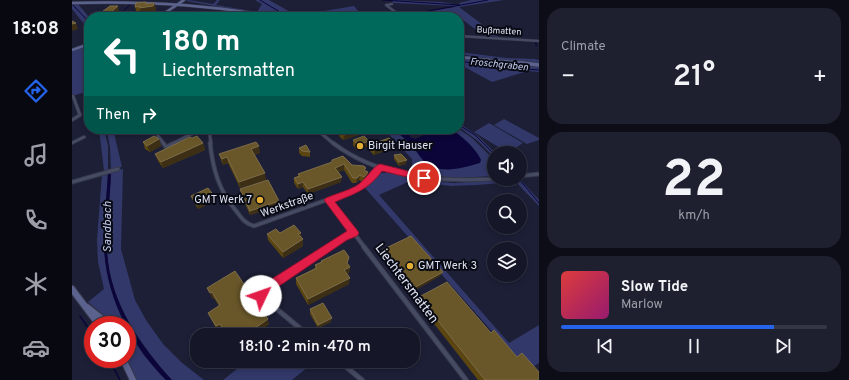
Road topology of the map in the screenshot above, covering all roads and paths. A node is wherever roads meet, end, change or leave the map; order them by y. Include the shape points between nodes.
1 (182, 1) edge
2 (168, 2) junction
3 (391, 2) edge
4 (72, 3) edge
5 (174, 6) junction
6 (393, 8) junction
7 (171, 9) junction
8 (166, 12) edge
9 (245, 12) edge
10 (397, 12) edge
11 (464, 36) edge
12 (539, 41) edge
13 (84, 46) edge
14 (72, 50) edge
15 (464, 58) edge
16 (539, 65) edge
17 (73, 96) edge
18 (72, 120) edge
19 (191, 134) edge
20 (209, 134) edge
21 (322, 134) edge
22 (158, 136) dead end
23 (84, 137) dead end
24 (72, 143) edge
25 (380, 167) junction
26 (118, 169) dead end
27 (539, 174) edge
28 (527, 175) edge
29 (487, 179) edge
30 (72, 182) edge
31 (329, 200) junction
32 (354, 233) junction
33 (72, 288) edge
34 (86, 306) junction
35 (93, 316) edge
36 (98, 316) edge
37 (300, 328) edge
38 (127, 368) edge
39 (347, 368) edge
40 (133, 380) edge
41 (362, 380) edge
42 (466, 380) edge

1 - 2 main road
1 - 5 main road
1 - 7 main road
1 - 9 main road
2 - 4 main road
2 - 5 main road
3 - 6 street
3 - 6 street via 386,5
5 - 7 main road
6 - 10 street
7 - 8 main road
11 - 12 street, Bußmatten
13 - 14 main road
15 - 16 main road
17 - 18 street via 80,115
19 - 22 street via 166,147
20 - 31 street, Werkstraße via 212,164 218,185 232,207 249,225 260,225
21 - 25 street via 336,146
23 - 24 street
25 - 29 street via 424,178 459,181
25 - 31 street, Werkstraße via 360,188
26 - 30 street
27 - 28 street
31 - 32 street, Liechtersmatten
32 - 37 street via 260,292 261,296
32 - 42 street, Liechtersmatten
33 - 34 main road
34 - 35 main road
34 - 36 main road
38 - 40 main road
39 - 41 street

